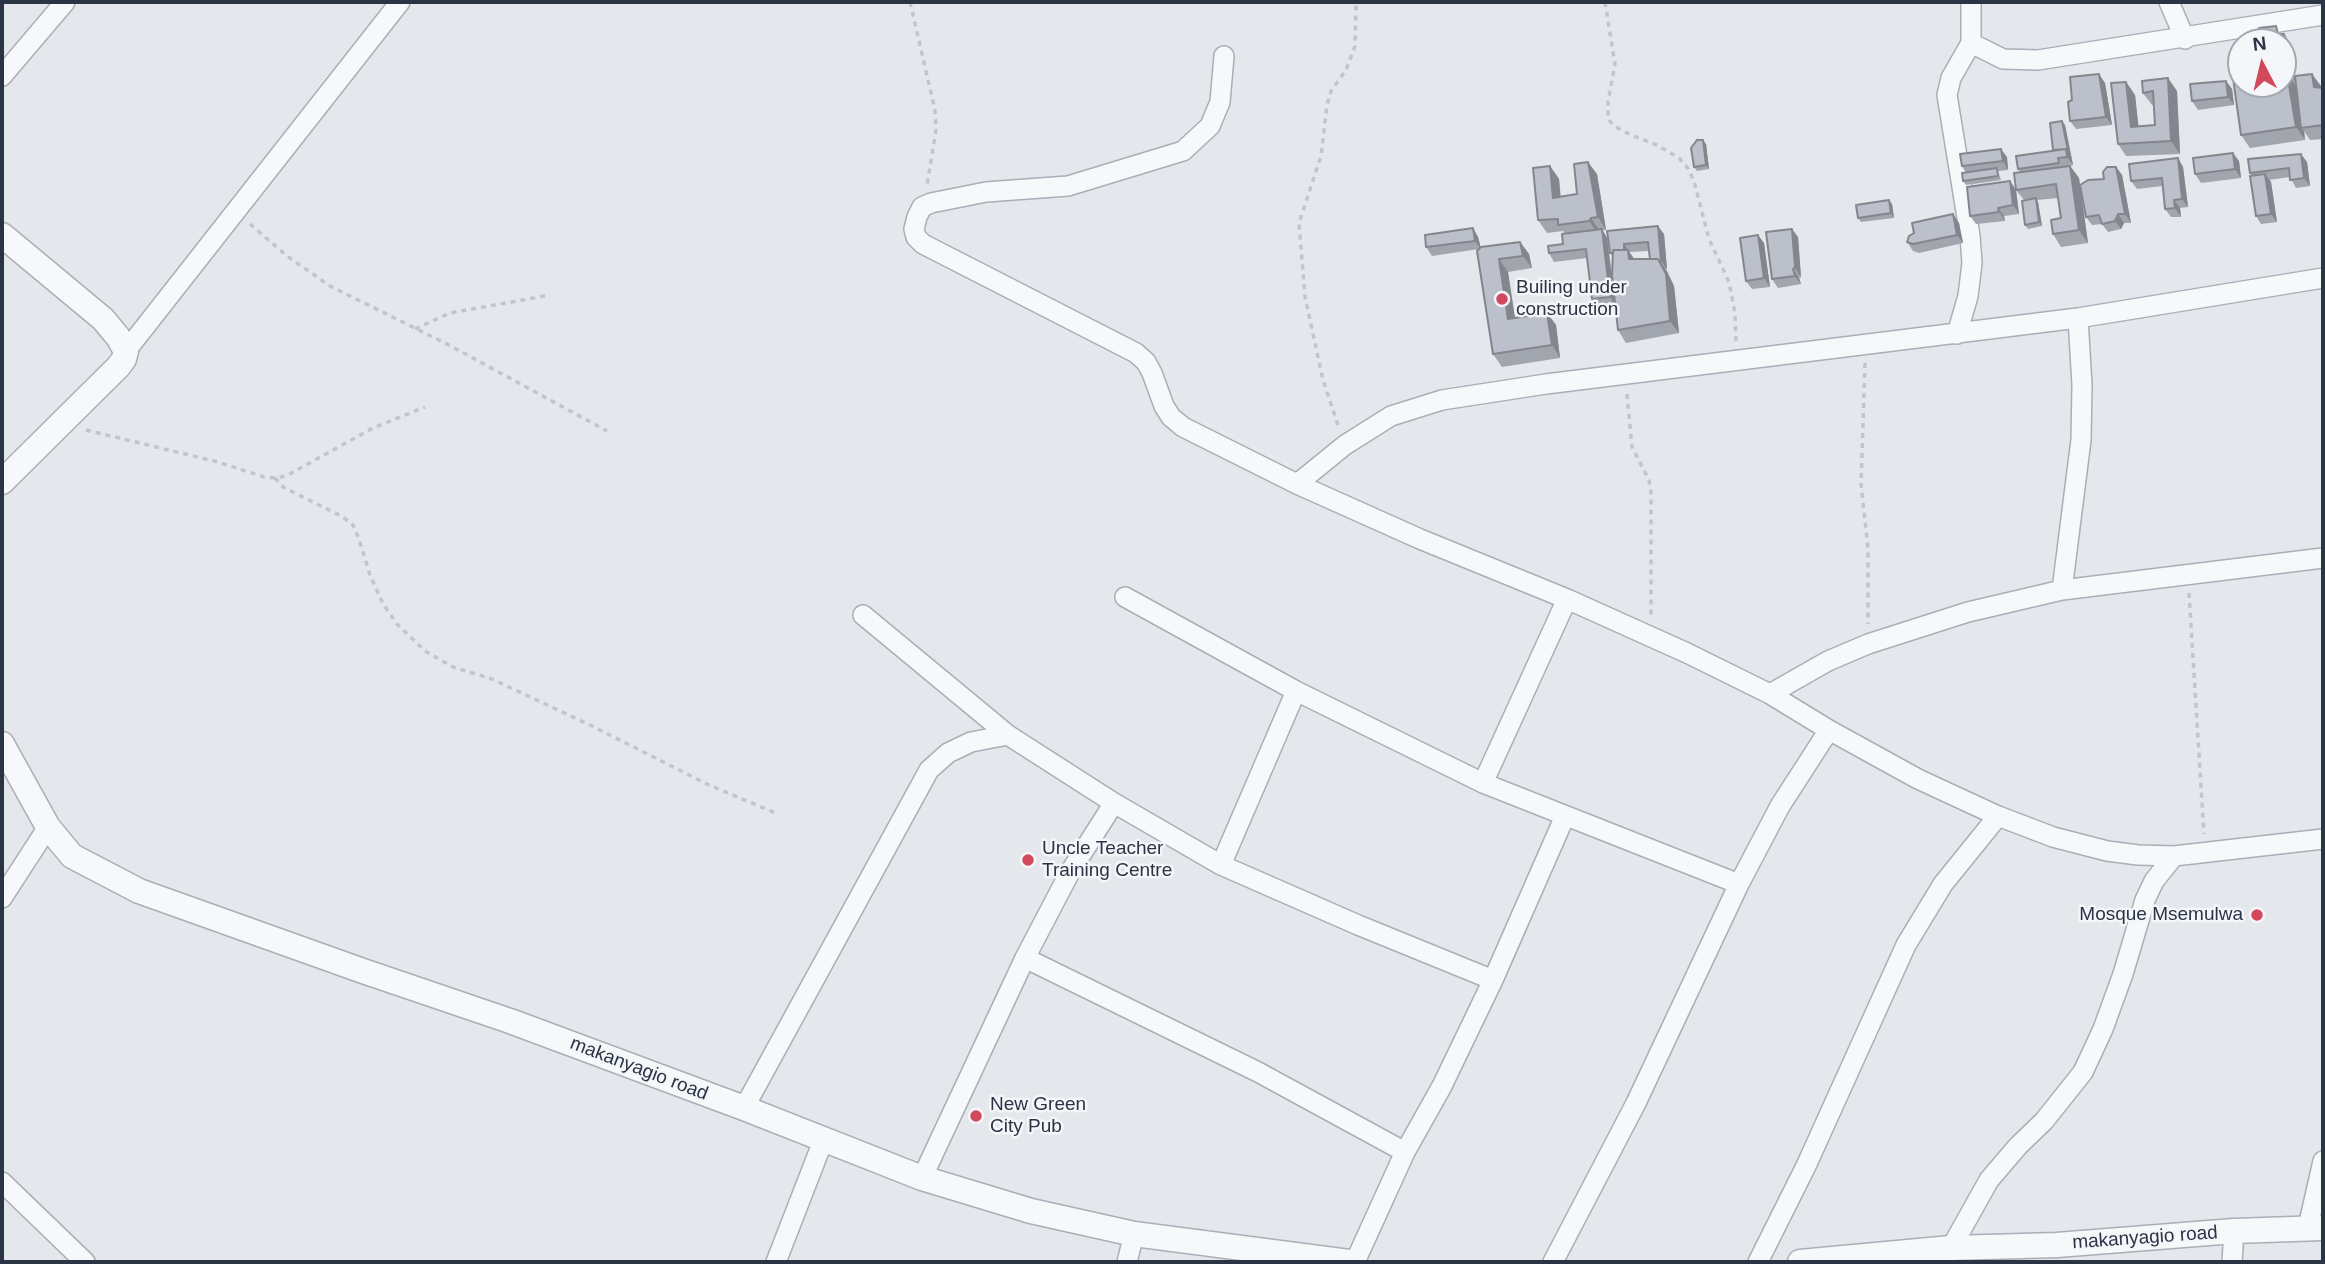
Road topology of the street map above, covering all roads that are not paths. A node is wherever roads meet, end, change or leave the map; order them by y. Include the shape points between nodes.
1 (65, 2) edge
2 (400, 2) edge
3 (1971, 2) edge
4 (2169, 2) edge
5 (2323, 15) edge
6 (2185, 39) junction
7 (1971, 43) junction
8 (1224, 56) dead end
9 (2, 76) edge
10 (2, 235) edge
11 (2323, 278) edge
12 (2078, 318) junction
13 (1957, 334) junction
14 (126, 351) junction
15 (2, 482) edge
16 (1297, 484) junction
17 (2323, 558) edge
18 (2062, 590) junction
19 (1125, 597) dead end
20 (1567, 599) junction
21 (863, 615) dead end
22 (1296, 691) junction
23 (1770, 694) junction
24 (1829, 730) junction
25 (1008, 735) junction
26 (2, 744) edge
27 (1483, 783) junction
28 (1114, 803) junction
29 (1565, 816) junction
30 (1998, 816) junction
31 (48, 827) junction
32 (2323, 839) edge
33 (2174, 856) junction
34 (1221, 865) junction
35 (1739, 884) junction
36 (2, 898) edge
37 (1026, 958) junction
38 (1493, 980) junction
39 (744, 1108) junction
40 (823, 1141) junction
41 (1405, 1152) junction
42 (2323, 1161) edge
43 (922, 1178) junction
44 (2, 1182) edge
45 (2316, 1228) edge
46 (2234, 1231) junction
47 (1134, 1234) junction
48 (1951, 1248) junction
49 (2056, 1254) edge
50 (1841, 1260) edge
51 (85, 1262) edge
52 (776, 1262) edge
53 (1127, 1262) edge
54 (1349, 1262) edge
55 (1355, 1262) edge
56 (1553, 1262) edge
57 (1758, 1262) edge
58 (1800, 1262) edge
59 (2232, 1262) edge

1 - 9 street
2 - 14 street
3 - 7 street
4 - 6 street
5 - 6 street
6 - 7 street via 2038,60 2003,59
7 - 13 street via 1951,78 1948,95 1972,263
8 - 16 street via 1220,102 1210,127 1183,151 1068,186 986,192 931,203 922,207 914,229 923,244 1136,353 1152,373 1164,406 1183,427
10 - 14 street via 103,319
11 - 12 street
12 - 13 street
12 - 18 street via 2081,440
13 - 16 street via 1442,400 1391,416
14 - 15 street via 118,367
16 - 20 street
17 - 18 street
18 - 23 street via 1968,612 1868,644
19 - 22 street
20 - 23 street
20 - 27 street
21 - 25 street
22 - 27 street
22 - 34 street
23 - 24 street
24 - 30 street
24 - 35 street via 1780,806
25 - 28 street
25 - 39 street via 971,742 929,769
26 - 31 street, makanyagio road
27 - 29 street
28 - 34 street
28 - 37 street via 1070,872
29 - 35 street
29 - 38 street
30 - 33 street via 2108,851
30 - 57 street via 1943,884 1906,945
31 - 36 street
31 - 39 street, makanyagio road via 72,856 139,891
32 - 33 street
33 - 48 street via 2145,900 2111,1007 2082,1072 2044,1122 1989,1180
34 - 38 street
35 - 56 street via 1636,1103
37 - 41 street via 1258,1072
37 - 43 street
38 - 41 street
39 - 40 street, makanyagio road
40 - 43 street, makanyagio road
40 - 52 street
41 - 55 street
42 - 45 street
43 - 47 street, makanyagio road
44 - 51 street
45 - 46 street, makanyagio road
46 - 49 street, makanyagio road
46 - 59 street
47 - 53 street
47 - 54 street, makanyagio road
48 - 49 street, makanyagio road
48 - 50 street, makanyagio road
50 - 58 street, makanyagio road

